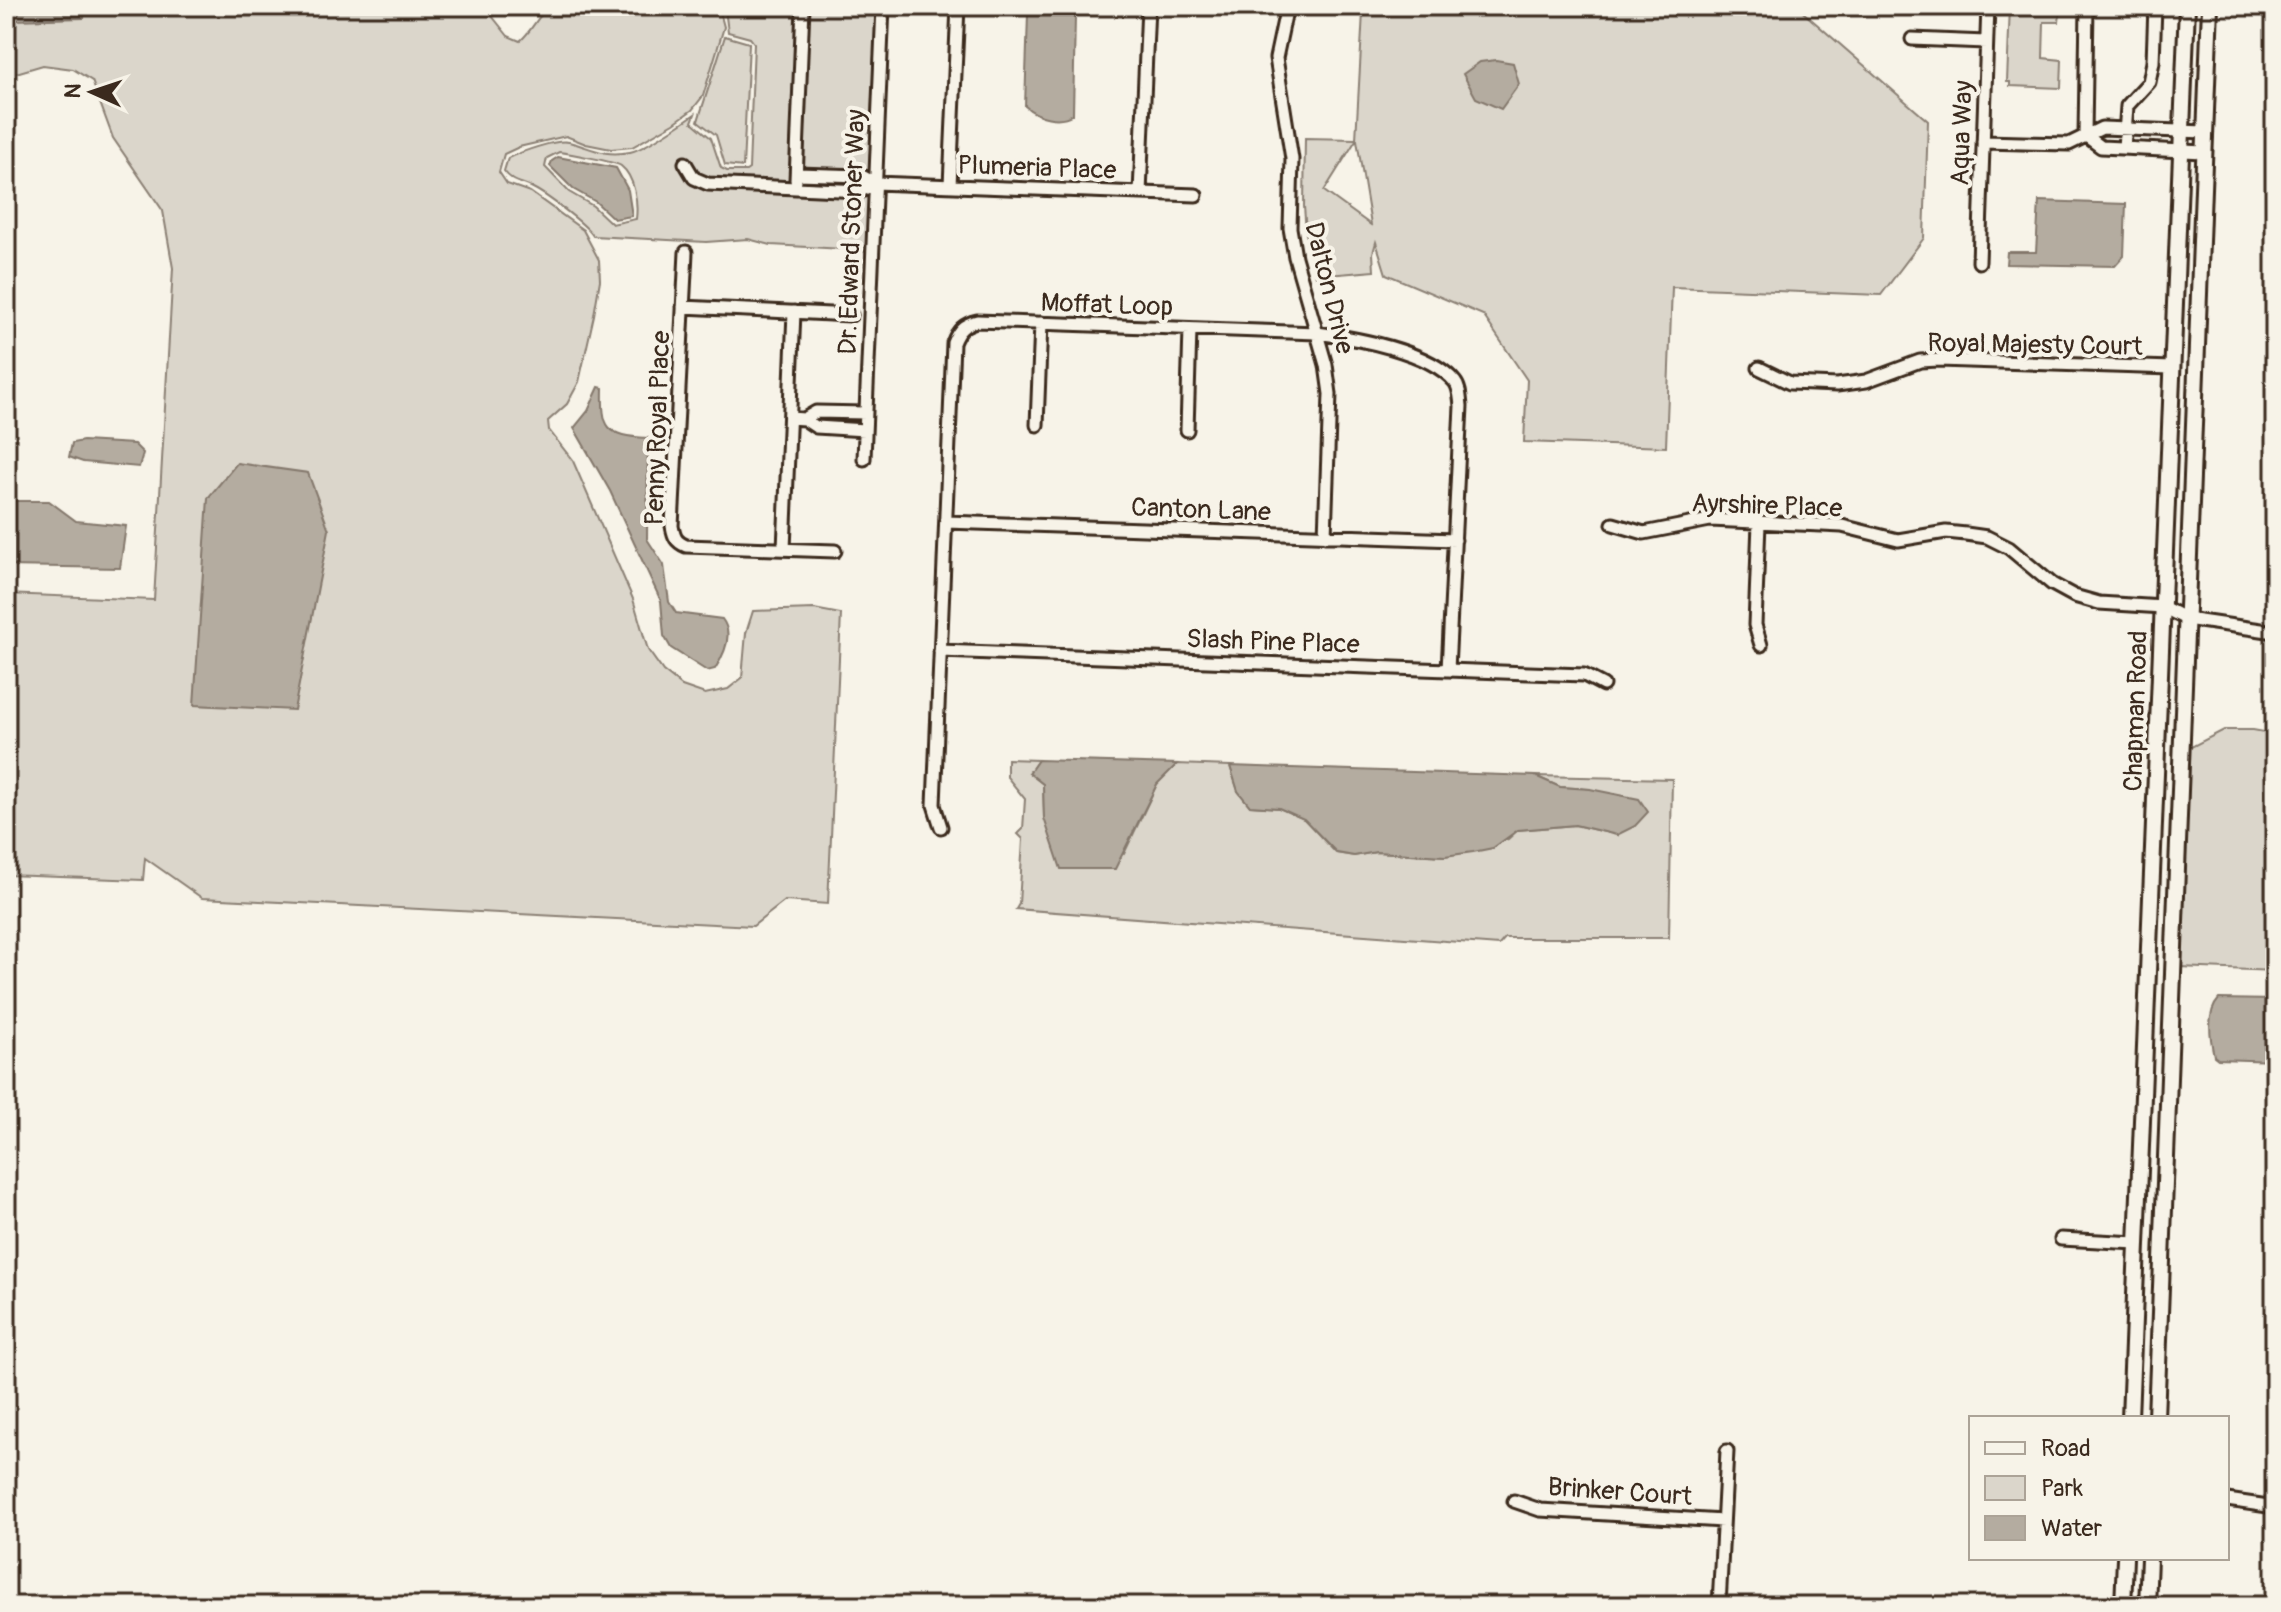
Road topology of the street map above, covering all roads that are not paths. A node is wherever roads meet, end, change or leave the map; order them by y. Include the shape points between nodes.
1 (803, 6) edge
2 (883, 6) edge
3 (958, 6) edge
4 (1148, 6) edge
5 (1287, 6) edge
6 (1988, 6) edge
7 (2087, 6) edge
8 (2155, 6) edge
9 (2187, 6) edge
10 (2210, 6) edge
11 (1912, 39) dead end
12 (1986, 42) junction
13 (2124, 129) junction
14 (2183, 131) junction
15 (2205, 132) junction
16 (2085, 135) junction
17 (1983, 142) junction
18 (2124, 148) junction
19 (2182, 152) junction
20 (2204, 152) junction
21 (685, 163) dead end
22 (797, 174) junction
23 (836, 175) junction
24 (875, 183) junction
25 (950, 185) junction
26 (796, 188) junction
27 (835, 190) junction
28 (1140, 193) junction
29 (1196, 195) dead end
30 (686, 252) dead end
31 (1979, 262) dead end
32 (683, 307) junction
33 (794, 312) junction
34 (851, 315) dead end
35 (1041, 323) junction
36 (1190, 329) junction
37 (1317, 333) junction
38 (1759, 368) dead end
39 (2172, 368) junction
40 (823, 412) junction
41 (837, 413) junction
42 (866, 413) junction
43 (790, 418) junction
44 (804, 419) junction
45 (1037, 425) dead end
46 (822, 427) junction
47 (836, 428) junction
48 (865, 430) junction
49 (1187, 430) dead end
50 (864, 459) dead end
51 (946, 522) junction
52 (1759, 523) junction
53 (1613, 524) dead end
54 (1325, 536) junction
55 (1455, 540) junction
56 (784, 549) junction
57 (835, 551) dead end
58 (2163, 607) junction
59 (2186, 619) junction
60 (2275, 632) edge
61 (1761, 645) dead end
62 (940, 651) junction
63 (1448, 670) junction
64 (1603, 685) dead end
65 (941, 827) dead end
66 (2145, 1056) junction
67 (2170, 1057) junction
68 (2061, 1239) dead end
69 (2137, 1243) junction
70 (2130, 1416) edge
71 (2156, 1416) edge
72 (1727, 1451) dead end
73 (2229, 1500) edge
74 (1514, 1501) dead end
75 (2275, 1507) edge
76 (1723, 1521) junction
77 (2125, 1560) edge
78 (2149, 1560) edge
79 (1719, 1606) edge
80 (2123, 1606) edge
81 (2147, 1606) edge

1 - 22 street
2 - 24 street, Dr. Edward Stoner Way
3 - 25 street
4 - 28 street
5 - 37 street, Dalton Drive via 1276,58 1292,159 1290,228
6 - 12 street, Aqua Way
7 - 16 street
8 - 13 street via 2149,82 2127,106
9 - 14 street, Chapman Road
10 - 15 street, Chapman Road
11 - 12 street
12 - 17 street, Aqua Way
13 - 14 street
13 - 16 street via 2102,128
13 - 18 street
14 - 15 street
14 - 19 street, Chapman Road
15 - 20 street, Chapman Road
16 - 17 street via 2069,144
16 - 18 street via 2101,147
17 - 31 street, Aqua Way
18 - 19 street
19 - 20 street
19 - 39 street, Chapman Road
20 - 59 street, Chapman Road
21 - 26 street via 694,178 708,184
22 - 23 street
22 - 26 street
23 - 24 street via 862,176
23 - 27 street
24 - 25 street, Plumeria Place
24 - 27 street via 861,191
24 - 42 street, Dr. Edward Stoner Way
25 - 28 street, Plumeria Place
26 - 27 street
28 - 29 street, Plumeria Place
30 - 32 street, Penny Royal Place
32 - 33 street
32 - 56 street, Penny Royal Place via 673,536 686,546
33 - 34 street
33 - 43 street
35 - 36 street, Moffat Loop
35 - 45 street
35 - 51 street, Moffat Loop via 977,321 957,332
36 - 37 street, Moffat Loop
36 - 49 street
37 - 54 street, Dalton Drive via 1330,394
37 - 55 street, Moffat Loop via 1392,348 1435,367 1458,385
38 - 39 street, Royal Majesty Court via 1790,383 1837,385 1866,381 1920,361
39 - 58 street, Chapman Road
40 - 41 street
40 - 44 street
40 - 46 street
41 - 42 street
41 - 47 street
42 - 48 street, Dr. Edward Stoner Way
43 - 44 street
43 - 56 street
44 - 46 street
46 - 47 street
47 - 48 street
48 - 50 street, Dr. Edward Stoner Way
51 - 54 street, Canton Lane
51 - 62 street, Moffat Loop
52 - 53 street, Ayrshire Place via 1710,520 1644,533
52 - 58 street, Ayrshire Place via 1842,526 1898,540 1946,532 1987,537 2074,596
52 - 61 street via 1755,625
54 - 55 street, Canton Lane
55 - 63 street, Moffat Loop
56 - 57 street, Penny Royal Place
58 - 59 street, Ayrshire Place
58 - 66 street, Chapman Road
59 - 60 street, Ayrshire Place
59 - 67 street, Chapman Road
62 - 63 street, Slash Pine Place
62 - 65 street, Moffat Loop via 934,805
63 - 64 street, Slash Pine Place via 1584,675
66 - 67 street
66 - 69 street, Chapman Road
67 - 71 street, Chapman Road
68 - 69 street
69 - 70 street, Chapman Road
72 - 76 street
73 - 75 street
74 - 76 street, Brinker Court via 1540,1510
76 - 79 street
77 - 80 street
78 - 81 street

